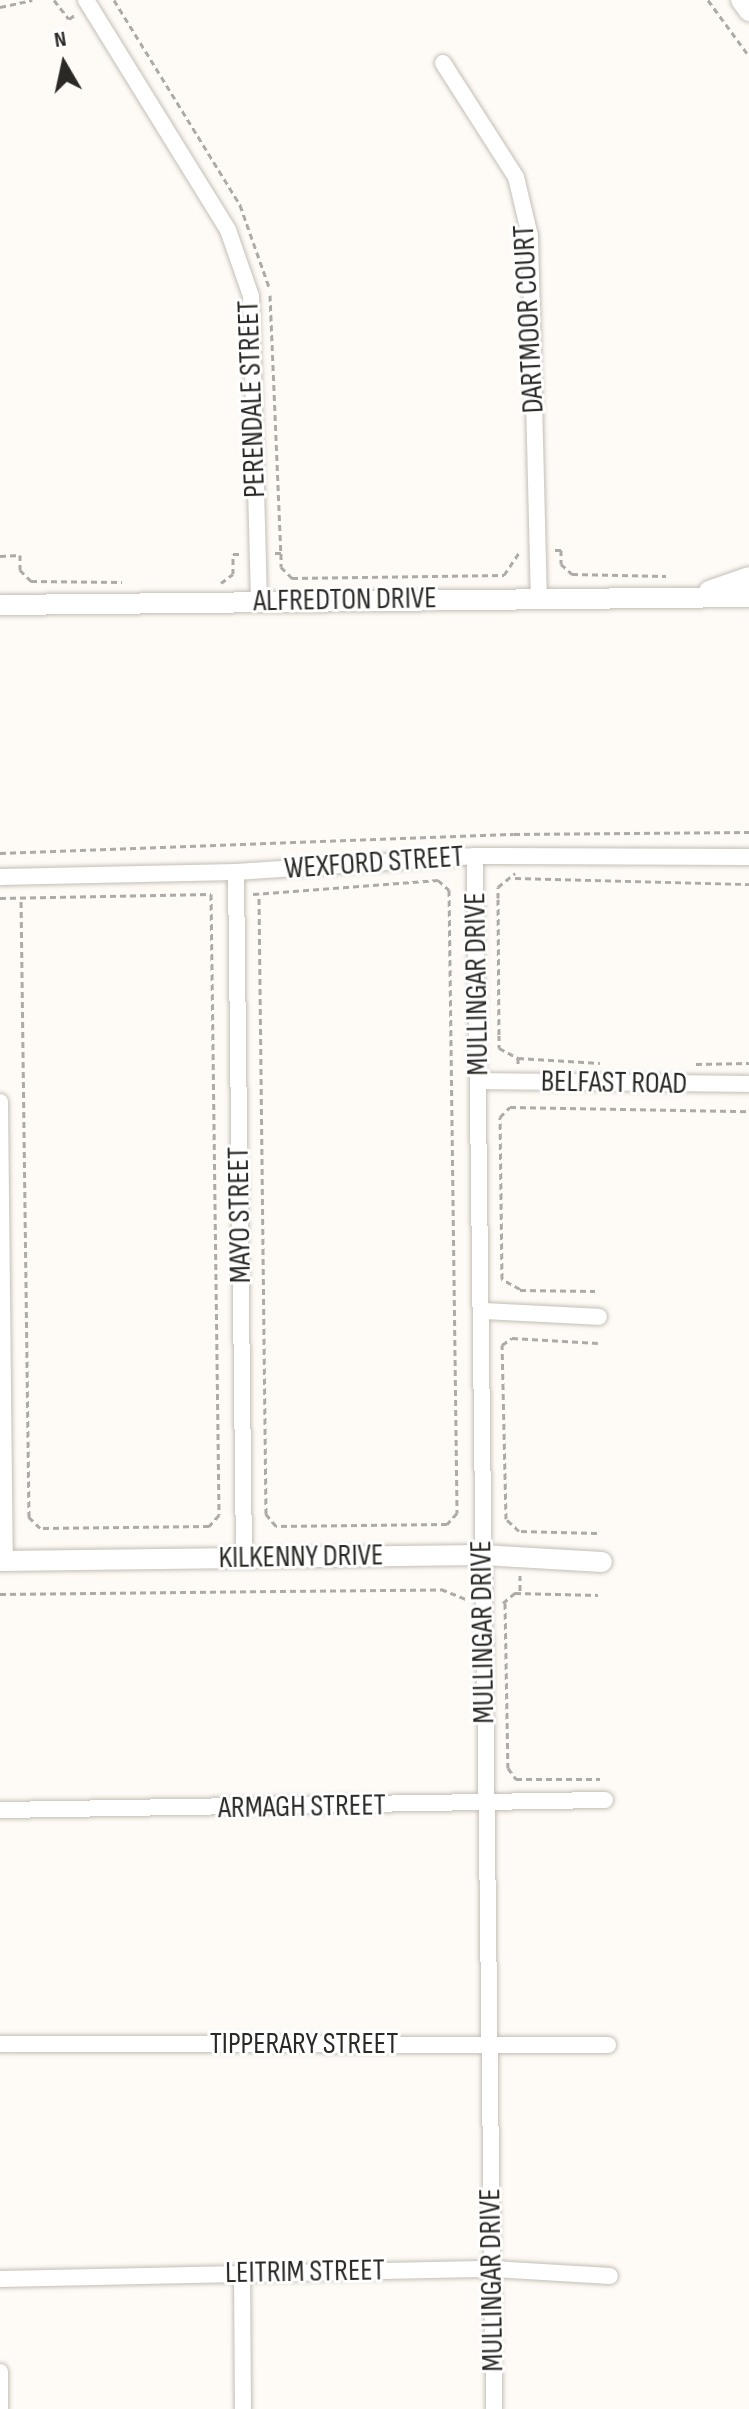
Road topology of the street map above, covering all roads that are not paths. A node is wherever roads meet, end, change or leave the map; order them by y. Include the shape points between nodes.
1 (86, 0) edge
2 (741, 0) edge
3 (749, 11) edge
4 (443, 63) dead end
5 (749, 577) edge
6 (690, 597) junction
7 (749, 597) edge
8 (539, 598) junction
9 (259, 601) junction
10 (0, 605) edge
11 (475, 856) junction
12 (749, 857) edge
13 (236, 872) junction
14 (0, 877) edge
15 (479, 1081) junction
16 (749, 1084) edge
17 (0, 1102) edge
18 (482, 1311) junction
19 (599, 1317) dead end
20 (482, 1555) junction
21 (244, 1558) junction
22 (3, 1561) edge
23 (602, 1562) dead end
24 (605, 1800) dead end
25 (486, 1805) junction
26 (0, 1810) edge
27 (488, 2043) junction
28 (0, 2044) edge
29 (608, 2045) dead end
30 (492, 2269) junction
31 (242, 2273) junction
32 (610, 2276) dead end
33 (0, 2279) edge
34 (0, 2372) edge
35 (0, 2409) edge
36 (243, 2409) edge
37 (494, 2409) edge

1 - 9 street, PERENDALE STREET via 228,230 251,296
2 - 3 street
4 - 8 street, DARTMOOR COURT via 516,177 530,236
5 - 6 street, ALFREDTON DRIVE
6 - 7 street, ALFREDTON DRIVE
6 - 8 street, ALFREDTON DRIVE
8 - 9 street, ALFREDTON DRIVE
9 - 10 street, ALFREDTON DRIVE
11 - 12 street, WEXFORD STREET
11 - 13 street, WEXFORD STREET
11 - 15 street, MULLINGAR DRIVE
13 - 14 street, WEXFORD STREET
13 - 21 street, MAYO STREET
15 - 16 street, BELFAST ROAD
15 - 18 street, MULLINGAR DRIVE
17 - 22 street
18 - 19 street
18 - 20 street, MULLINGAR DRIVE
20 - 21 street, KILKENNY DRIVE
20 - 23 street, KILKENNY DRIVE
20 - 25 street, MULLINGAR DRIVE
21 - 22 street, KILKENNY DRIVE
24 - 25 street, ARMAGH STREET
25 - 26 street, ARMAGH STREET
25 - 27 street, MULLINGAR DRIVE
27 - 28 street, TIPPERARY STREET
27 - 29 street, TIPPERARY STREET
27 - 30 street, MULLINGAR DRIVE
30 - 31 street, LEITRIM STREET
30 - 32 street, LEITRIM STREET
30 - 37 street, MULLINGAR DRIVE
31 - 33 street, LEITRIM STREET
31 - 36 street
34 - 35 street

